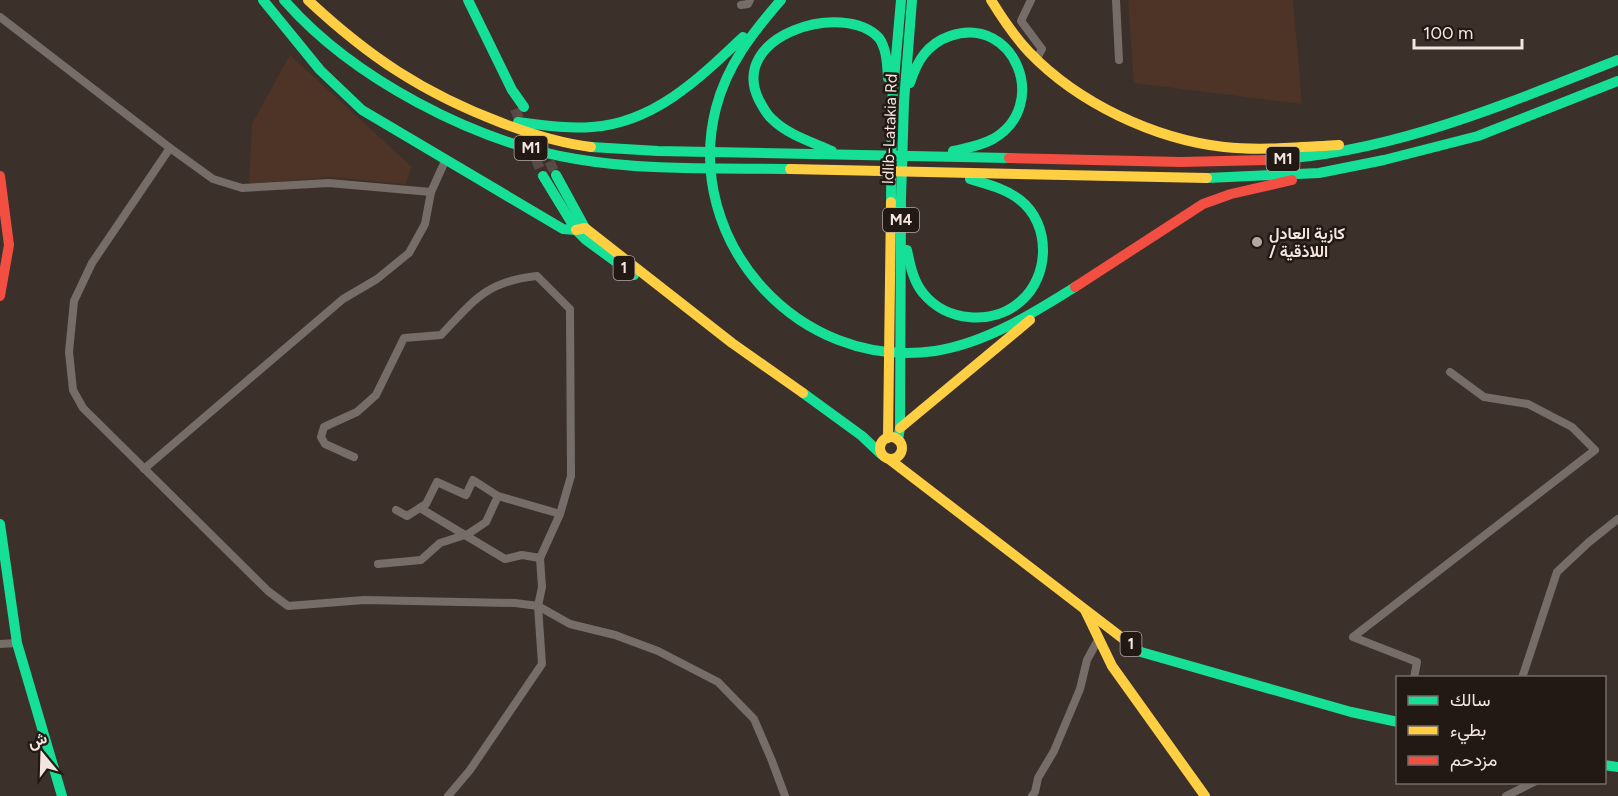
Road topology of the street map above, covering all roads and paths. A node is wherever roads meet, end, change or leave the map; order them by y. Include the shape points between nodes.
1 (263, 0) edge
2 (284, 0) edge
3 (308, 0) edge
4 (468, 0) edge
5 (750, 0) edge
6 (781, 0) edge
7 (901, 0) edge
8 (912, 0) edge
9 (991, 0) edge
10 (1031, 0) edge
11 (1116, 0) edge
12 (741, 5) dead end
13 (840, 10) dead end
14 (0, 17) edge
15 (775, 27) dead end
16 (1036, 58) junction
17 (1119, 60) dead end
18 (1618, 60) edge
19 (1618, 81) edge
20 (892, 102) junction
21 (904, 102) junction
22 (519, 108) tunnel mouth
23 (495, 120) junction
24 (1380, 144) junction
25 (170, 148) junction
26 (840, 154) junction
27 (933, 156) junction
28 (446, 159) junction
29 (932, 173) junction
30 (1319, 173) junction
31 (556, 175) tunnel mouth
32 (0, 176) edge
33 (543, 177) tunnel mouth
34 (431, 192) junction
35 (901, 198) junction
36 (581, 229) junction
37 (0, 296) edge
38 (1058, 297) junction
39 (1450, 372) dead end
40 (900, 428) junction
41 (862, 436) junction
42 (890, 439) junction
43 (901, 451) junction
44 (354, 456) dead end
45 (885, 457) junction
46 (144, 469) junction
47 (910, 474) junction
48 (498, 496) junction
49 (420, 507) junction
50 (396, 510) dead end
51 (560, 514) junction
52 (1618, 519) edge
53 (0, 524) edge
54 (468, 534) junction
55 (540, 558) junction
56 (378, 564) dead end
57 (538, 606) junction
58 (1085, 610) junction
59 (1099, 638) junction
60 (17, 643) junction
61 (0, 644) edge
62 (1414, 676) edge
63 (1523, 676) edge
64 (1396, 722) edge
65 (1532, 784) edge
66 (1509, 795) edge
67 (62, 796) edge
68 (448, 796) edge
69 (785, 796) edge
70 (1032, 796) edge
71 (1205, 796) edge

1 - 28 main road via 320,70 362,110
2 - 29 main road, M1 via 336,49 402,95 503,140 565,157 605,163
3 - 23 main road, M1 via 342,32 423,88
4 - 22 main road
5 - 12 street
6 - 23 main road via 689,87 635,116 594,127
6 - 38 main road via 734,60 712,124 709,161 715,201 725,230 752,277 772,299 819,333 866,349 895,352 925,351 975,340
7 - 20 main road, Idlib-Latakia Rd / M4
8 - 21 main road, Idlib-Latakia Rd / M4
9 - 16 main road via 1011,33
10 - 16 street via 1022,21 1042,49
11 - 17 street
13 - 20 main road via 856,17 881,41
14 - 25 street
15 - 26 main road via 755,58 755,93 766,112 780,125
16 - 24 main road via 1106,109 1168,134 1207,144 1262,148
18 - 24 main road, M1 via 1464,119
19 - 30 main road, M1 via 1478,136
20 - 42 main road, Idlib-Latakia Rd / M4
21 - 27 main road via 914,69 924,53 956,34 982,34 998,41 1020,67 1024,85 1021,103 1006,130 991,140
21 - 35 main road, Idlib-Latakia Rd / M4
23 - 26 main road, M1 via 559,141 609,148
24 - 27 main road, M1 via 1319,156 1264,161
25 - 34 street via 213,179 242,188 329,183
25 - 46 street via 92,263 74,301 69,352 73,390 83,408
26 - 27 main road, M1
28 - 34 street
28 - 36 main road via 563,229
29 - 30 main road, M1 via 1184,179
29 - 35 main road via 987,184 1010,193 1028,207 1039,225 1044,247 1042,267 1021,301 985,318 962,317 940,308 923,294 912,274
30 - 38 main road via 1213,200
31 - 36 main road
32 - 37 main road via 9,245
33 - 36 main road
34 - 46 street via 424,224 409,252 377,279 343,299
35 - 40 main road, Idlib-Latakia Rd / M4
36 - 41 main road, 1 via 586,240 658,293 676,300
38 - 40 main road
39 - 62 street via 1484,397 1528,404 1572,427 1594,450 1353,637 1417,662
40 - 42 main road, Idlib-Latakia Rd / M4
41 - 42 main road, 1
41 - 45 main road, 1
42 - 43 main road via 901,445
42 - 45 main road via 880,447
43 - 45 main road via 898,457
43 - 47 main road
44 - 51 street via 325,444 321,437 324,427 357,412 376,395 404,338 441,335 476,298 490,289 515,278 537,276 570,309 571,476
45 - 47 main road, 1
46 - 57 street via 288,606 404,600
47 - 58 main road, 1
48 - 49 street via 473,480 466,495 437,482 426,504
48 - 51 street
48 - 54 street via 486,522
49 - 50 street via 407,516
49 - 54 street
51 - 55 street
52 - 63 street via 1557,572
53 - 60 main road
54 - 55 street via 505,559 522,555
54 - 56 street via 440,543 421,560
55 - 57 street via 542,586
57 - 68 street via 542,664
57 - 69 street via 570,624 658,651 718,682 754,719
58 - 59 main road
58 - 64 main road, 1 via 1141,652
59 - 70 street
59 - 71 main road via 1112,666
60 - 61 street
60 - 67 main road
65 - 66 street

